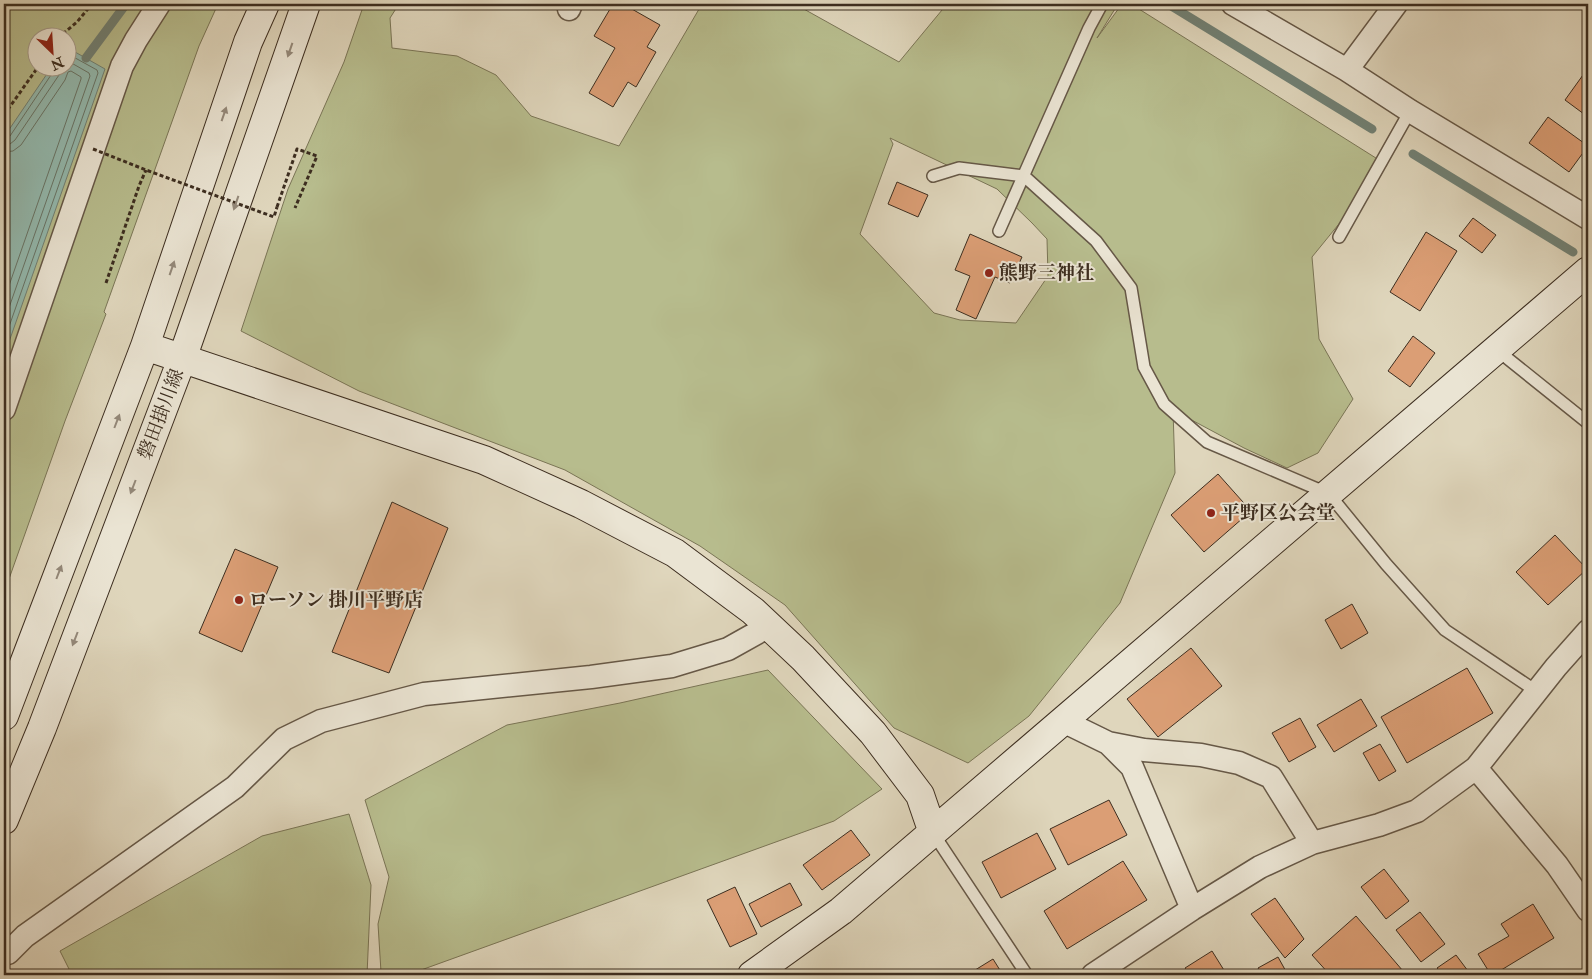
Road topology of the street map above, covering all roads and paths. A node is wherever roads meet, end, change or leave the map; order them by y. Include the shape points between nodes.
1 (92, 4) edge
2 (159, 4) edge
3 (265, 4) edge
4 (306, 4) edge
5 (1102, 4) edge
6 (1233, 4) edge
7 (1396, 4) edge
8 (70, 28) edge
9 (1347, 70) junction
10 (30, 78) edge
11 (1410, 111) junction
12 (4, 115) edge
13 (93, 149) junction
14 (146, 170) junction
15 (932, 176) dead end
16 (1024, 176) junction
17 (295, 208) dead end
18 (1588, 218) edge
19 (999, 231) dead end
20 (1338, 237) dead end
21 (1588, 272) edge
22 (106, 284) dead end
23 (145, 346) junction
24 (1497, 350) junction
25 (182, 359) junction
26 (4, 409) edge
27 (1588, 423) edge
28 (1328, 494) junction
29 (769, 626) junction
30 (1588, 631) edge
31 (1536, 691) junction
32 (4, 716) edge
33 (1063, 721) junction
34 (1108, 743) junction
35 (1476, 768) junction
36 (4, 820) edge
37 (933, 833) junction
38 (1312, 843) junction
39 (1192, 909) junction
40 (1588, 910) edge
41 (4, 951) edge
42 (752, 975) edge
43 (1027, 975) edge
44 (1093, 975) edge

1 - 8 path
2 - 13 street via 122,66
23 -> 3 street, 磐田掛川線 via 248,42
4 -> 25 street, 磐田掛川線
5 - 16 lane
6 - 9 street
7 - 9 street
9 - 11 street
10 - 12 path
11 - 18 street
11 - 20 lane
13 - 14 path, bridge
13 - 26 street
14 - 17 path, bridge via 274,216 297,149 317,156
14 - 22 path
15 - 16 lane via 959,168
16 - 19 lane
16 - 28 lane via 1096,241 1131,288 1144,368 1164,404 1207,442
21 - 24 street
23 - 25 street
32 -> 23 street, 磐田掛川線
24 - 27 lane
24 - 28 street
25 - 29 street via 484,460 572,500 674,553
25 -> 36 street, 磐田掛川線
28 - 31 lane via 1446,630
28 - 33 street
29 - 37 street via 873,733 920,795
29 - 41 street via 728,649 672,666 424,694 321,721 284,739 235,787 25,936 8,953
30 - 31 street
31 - 35 street
33 - 34 street
33 - 37 street
34 - 38 street via 1144,750 1201,754 1239,763 1271,777
34 - 39 street via 1132,766
35 - 38 street via 1417,811 1379,826
35 - 40 street via 1557,865
37 - 42 street via 841,911
37 - 43 lane
38 - 39 street via 1260,867
39 - 44 street

